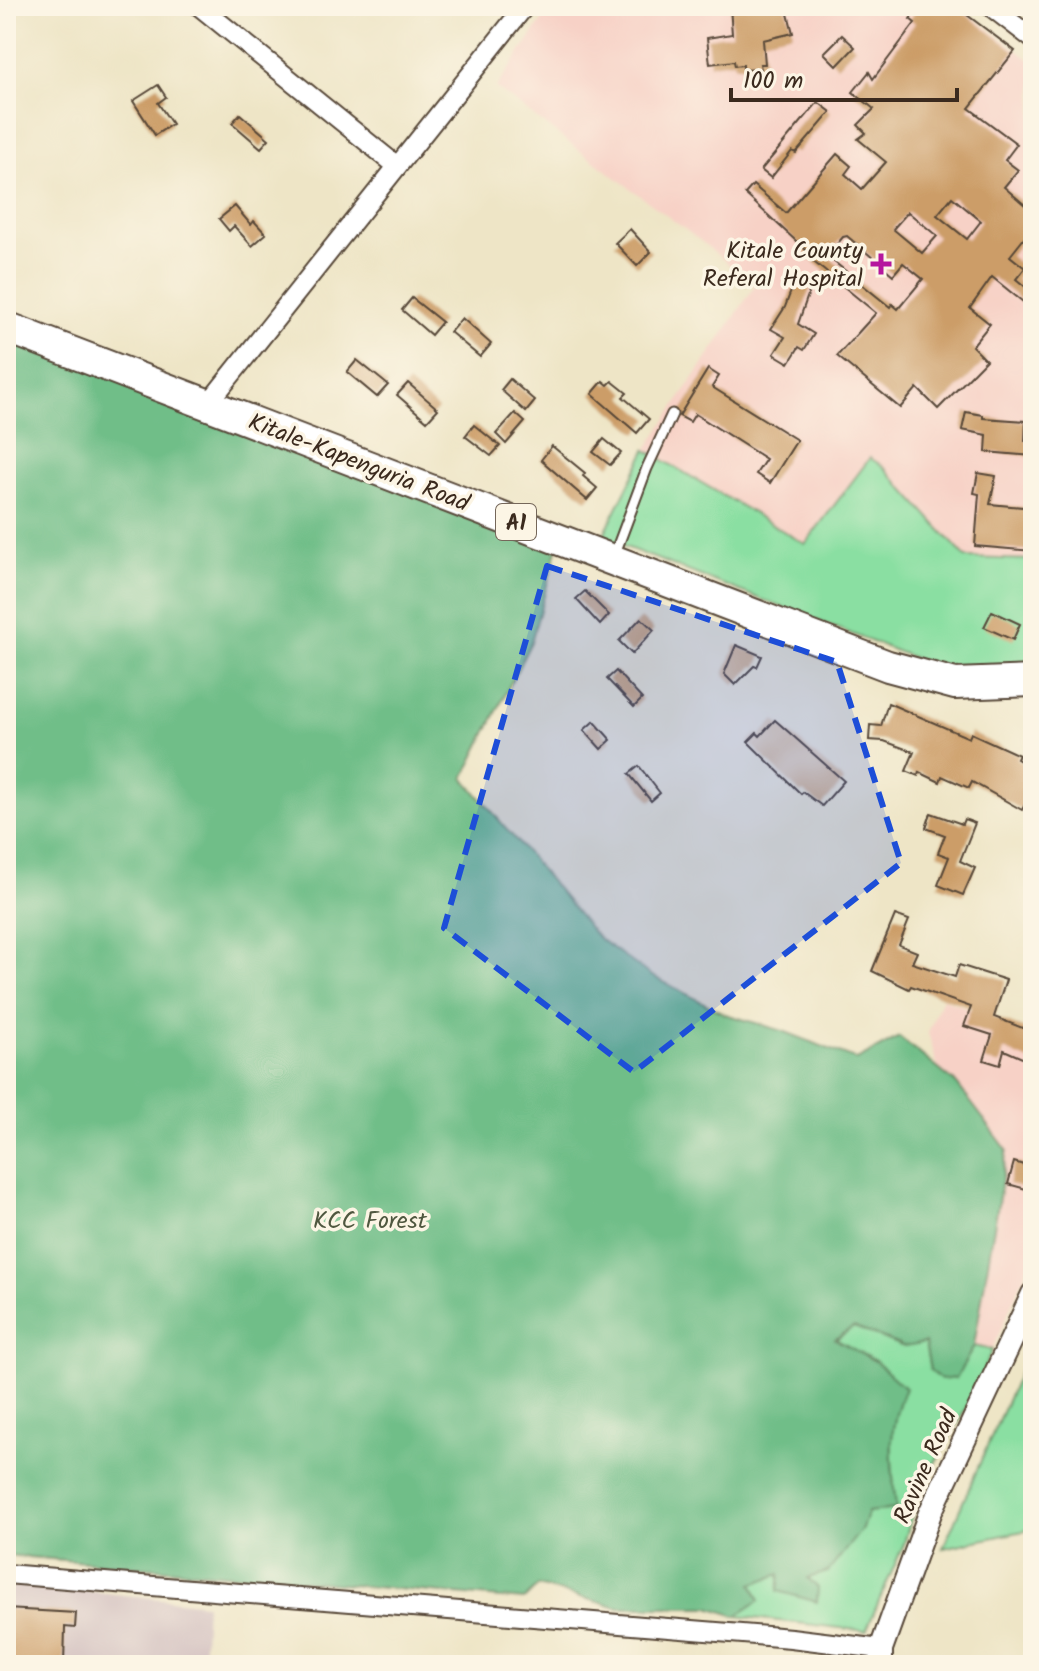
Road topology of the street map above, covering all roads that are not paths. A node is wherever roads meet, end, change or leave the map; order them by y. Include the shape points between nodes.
1 (199, 6) edge
2 (525, 6) edge
3 (990, 6) edge
4 (1033, 39) edge
5 (397, 166) junction
6 (6, 327) edge
7 (208, 404) junction
8 (672, 414) dead end
9 (613, 559) junction
10 (1033, 681) edge
11 (1033, 1294) edge
12 (6, 1574) edge
13 (881, 1657) edge

1 - 5 street
2 - 5 street
3 - 4 street
5 - 7 street
6 - 7 highway, Kitale-Kapenguria Road / A1
7 - 9 highway, Kitale-Kapenguria Road / A1
8 - 9 lane
9 - 10 highway, Kitale-Kapenguria Road / A1 via 924,677 969,685
11 - 13 street, Ravine Road via 930,1513
12 - 13 street via 791,1638

